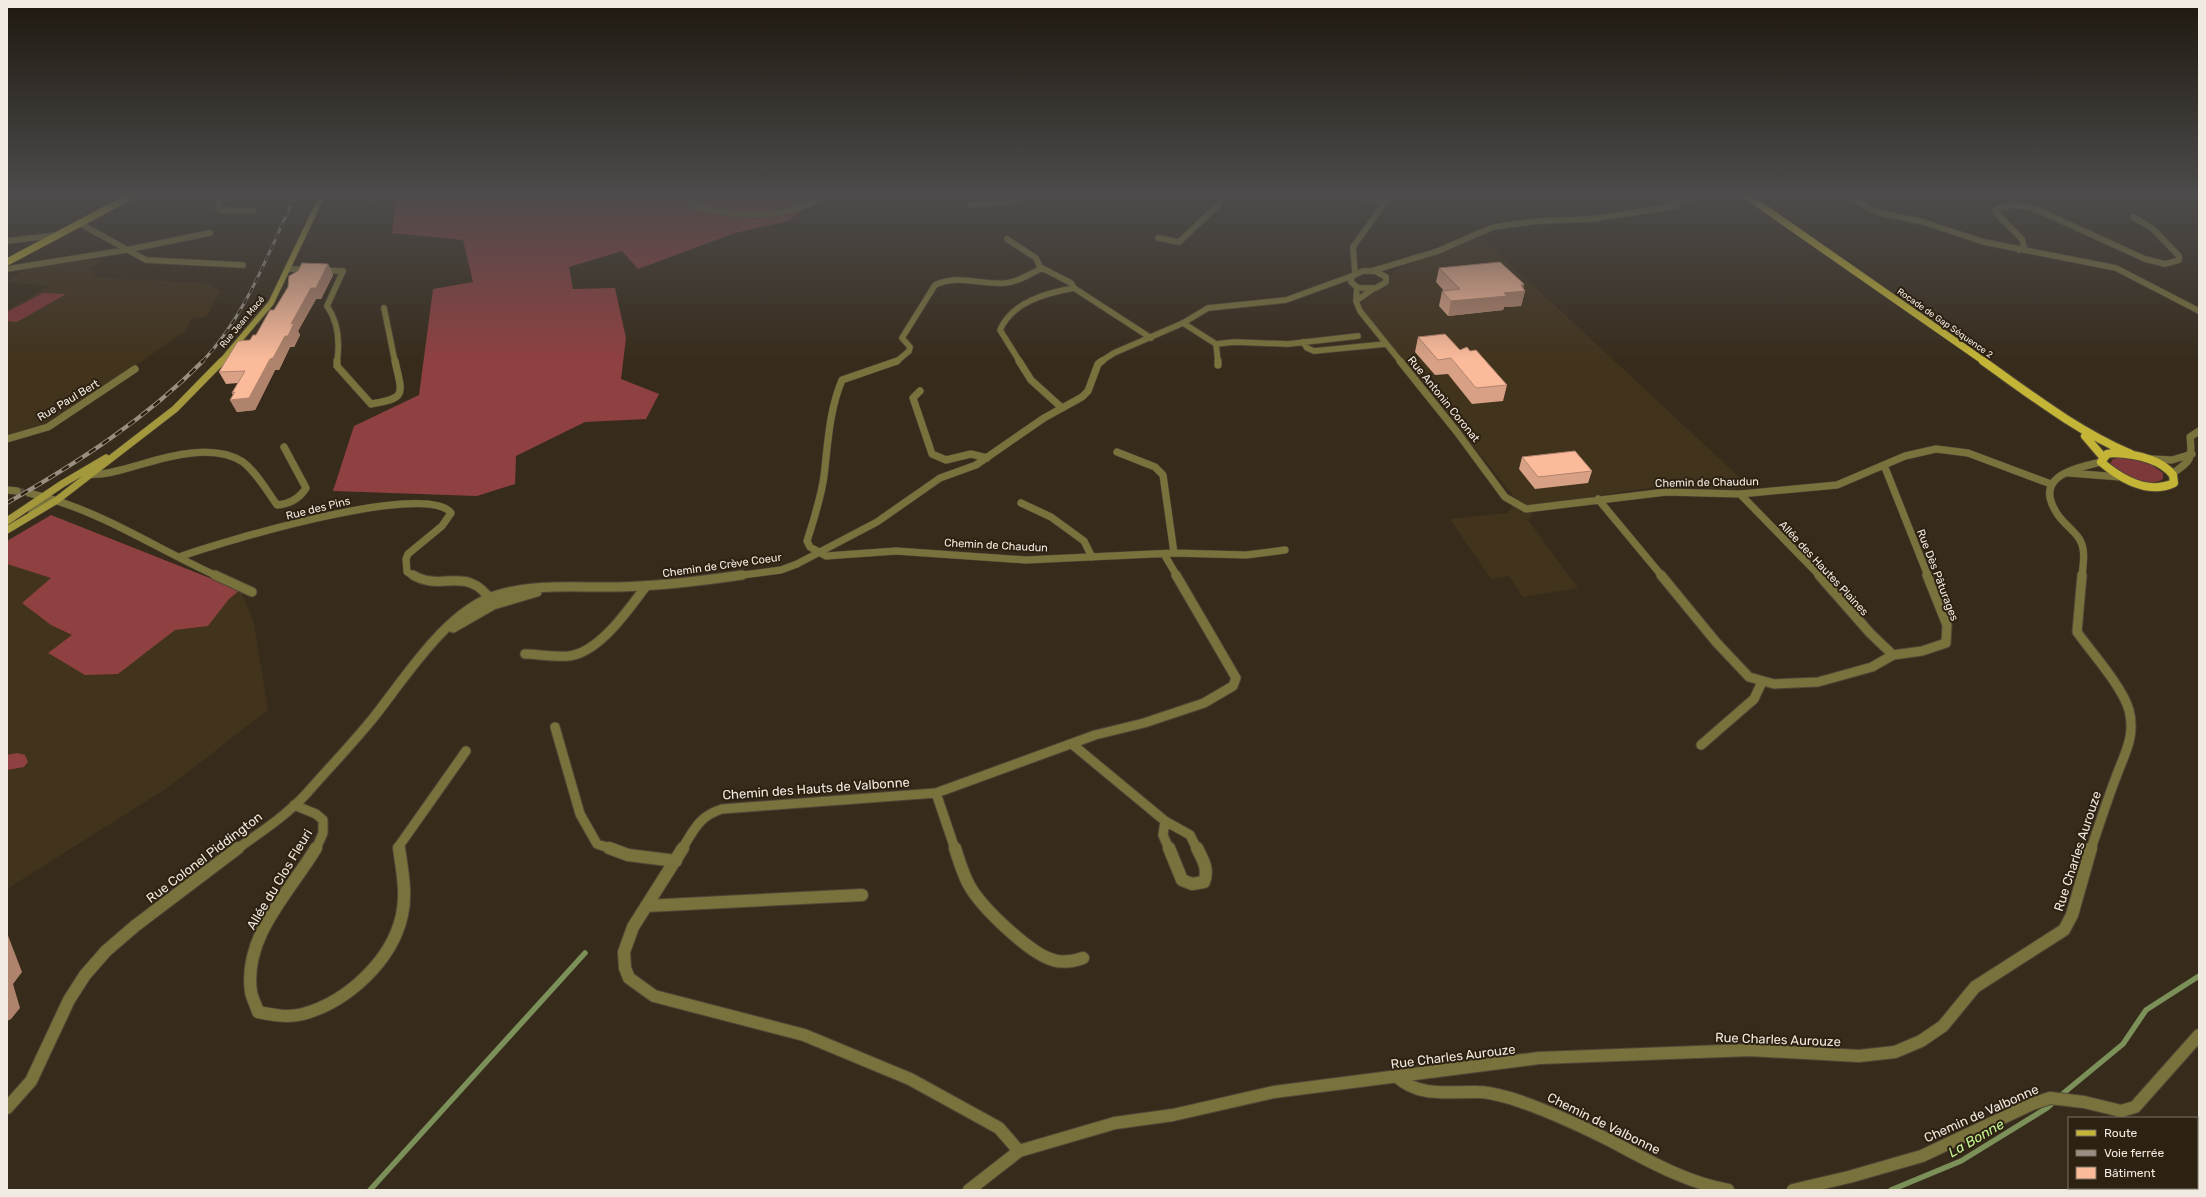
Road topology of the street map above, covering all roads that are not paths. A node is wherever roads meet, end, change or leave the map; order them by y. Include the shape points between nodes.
1 (29, 250) edge
2 (126, 250) joint
3 (298, 250) edge
4 (1024, 250) edge
5 (1352, 250) edge
6 (1441, 250) edge
7 (1823, 250) edge
8 (2019, 250) edge
9 (2128, 250) edge
10 (2173, 250) edge
11 (1353, 259) junction
12 (7, 262) edge
13 (243, 265) dead end
14 (1396, 265) junction
15 (1042, 268) junction
16 (7, 269) edge
17 (289, 269) junction
18 (1370, 271) junction
19 (1353, 274) junction
20 (1386, 277) junction
21 (1329, 284) junction
22 (1355, 286) junction
23 (1074, 288) junction
24 (1373, 289) junction
25 (1356, 301) junction
26 (384, 308) dead end
27 (2199, 311) edge
28 (1183, 323) junction
29 (1358, 336) dead end
30 (1151, 338) junction
31 (1303, 342) junction
32 (1216, 344) junction
33 (1386, 344) junction
34 (1218, 365) dead end
35 (135, 369) dead end
36 (920, 390) dead end
37 (1062, 408) junction
38 (2076, 428) junction
39 (2199, 432) edge
40 (140, 436) junction
41 (7, 439) edge
42 (284, 447) dead end
43 (1117, 452) dead end
44 (2131, 454) junction
45 (2192, 454) junction
46 (987, 458) junction
47 (2102, 459) junction
48 (2149, 459) junction
49 (100, 462) joint
50 (1884, 465) junction
51 (2066, 473) junction
52 (81, 474) junction
53 (2172, 474) junction
54 (91, 475) junction
55 (2120, 477) junction
56 (62, 484) junction
57 (2051, 484) junction
58 (7, 490) edge
59 (17, 491) tunnel mouth
60 (1740, 494) junction
61 (44, 497) junction
62 (1598, 498) junction
63 (57, 500) junction
64 (1021, 503) dead end
65 (1519, 506) joint
66 (9, 526) edge
67 (1285, 550) dead end
68 (819, 553) junction
69 (1174, 553) junction
70 (1164, 554) junction
71 (179, 557) junction
72 (1092, 558) junction
73 (646, 586) junction
74 (252, 592) dead end
75 (492, 600) junction
76 (525, 654) dead end
77 (1893, 655) junction
78 (1762, 682) junction
79 (556, 727) dead end
80 (1072, 744) junction
81 (1701, 745) dead end
82 (466, 750) dead end
83 (936, 793) junction
84 (294, 805) junction
85 (1165, 821) junction
86 (676, 861) junction
87 (862, 895) dead end
88 (646, 906) junction
89 (1083, 958) dead end
90 (2199, 1035) edge
91 (1397, 1077) junction
92 (7, 1108) edge
93 (1019, 1151) junction
94 (969, 1190) edge
95 (1728, 1190) edge
96 (1793, 1190) edge

1 - 12 main road
2 - 13 street via 146,260 158,262
2 - 16 street
3 - 17 main road, Rue Jean Macé
4 - 15 street via 1036,258
5 - 11 street
6 - 14 street, Chemin de Crève Coeur
7 - 38 main road, Rocade de Gap Séquence 2
8 - 27 street via 2116,268
9 - 10 street via 2141,259 2169,264 2179,260 2179,256
11 - 18 street
11 - 19 street
14 - 18 street, Chemin de Crève Coeur
14 - 20 street
15 - 23 street via 1071,283
15 - 68 street via 1004,283 940,281 902,338 910,347 909,351 895,363 842,380 836,391 827,438 822,490 807,541 810,547
17 - 26 street via 343,271 327,306 335,317 339,347 336,366 371,404 389,401 398,397 401,391
17 - 40 main road, Rue Jean Macé via 271,302 215,369 175,409
18 - 19 street, Chemin de Crève Coeur
18 - 20 street
19 - 21 street, Chemin de Crève Coeur
19 - 22 street
20 - 24 street via 1384,284
21 - 22 street, Chemin de Crève Coeur
21 - 28 street, Chemin de Crève Coeur via 1286,300 1213,306
22 - 24 street, Chemin de Crève Coeur
22 - 25 street
23 - 30 street
23 - 37 street via 1014,309 1002,322 1000,330 1031,380
24 - 25 street
25 - 33 street, Rue Antonin Coronat via 1360,311
28 - 30 street, Chemin de Crève Coeur
28 - 32 street
29 - 31 street
30 - 37 street, Chemin de Crève Coeur via 1098,364 1088,391 1082,398
31 - 32 street
31 - 33 street via 1307,348 1314,351
32 - 34 street
33 - 65 street, Rue Antonin Coronat via 1457,432 1505,497
35 - 41 street, Rue Paul Bert via 48,427
36 - 46 street via 913,398 932,454 936,458 948,460 974,454
37 - 46 street, Chemin de Crève Coeur via 1030,426
38 - 44 main road, Rocade de Gap Séquence 2
38 - 47 main road, Rocade de Gap Séquence 2
39 - 45 street via 2190,437
40 - 49 main road, Rue Jean Macé
40 - 54 main road, Rue Jean Macé
42 - 54 street via 306,488 301,497 291,504 277,505 255,475 241,462 224,456 199,453 164,457 113,472
43 - 69 street via 1155,468 1163,475
44 - 47 main road via 2113,453
44 - 48 main road
45 - 48 street via 2170,460
45 - 53 street via 2188,462
46 - 68 street, Chemin de Crève Coeur via 965,470 940,478 877,522
47 - 51 street
47 - 55 main road, Rocade de Gap Séquence 2
48 - 53 main road
49 - 52 street
50 - 57 street, Chemin de Chaudun via 1920,451 1945,449 1979,456
50 - 60 street, Chemin de Chaudun via 1837,485
50 - 77 street, Rue Dès Pâturages via 1947,625 1946,643 1922,651
51 - 55 street
51 - 57 street
52 - 54 street
52 - 56 main road
52 - 63 street via 59,490 55,495
53 - 55 main road, Rocade de Gap Séquence 2 via 2174,483 2160,487
54 - 63 main road, Rue Jean Macé
56 - 61 main road
56 - 61 street via 31,494
57 - 91 street, Rue Charles Aurouze via 2051,503 2058,516 2080,540 2084,555 2077,632 2122,694 2129,710 2132,728 2128,753 2116,776 2072,915 2064,930 1975,987 1943,1026 1921,1041 1895,1052 1859,1056 1750,1050 1547,1058
58 - 59 street
60 - 62 street, Chemin de Chaudun via 1666,492
60 - 77 street, Allée des Hautes Plaines
61 - 63 street
61 - 66 street via 42,504
62 - 65 street, Chemin de Chaudun via 1533,509
62 - 78 street via 1716,642 1749,677
63 - 66 main road, Rue Jean Macé
63 - 71 street via 70,503 147,538
64 - 72 street via 1051,517 1084,541
67 - 69 street, Chemin de Chaudun via 1246,555
68 - 72 street, Chemin de Chaudun via 837,556 896,551 1026,560
68 - 73 street, Chemin de Crève Coeur via 781,570
69 - 70 street, Chemin de Chaudun
70 - 72 street, Chemin de Chaudun
70 - 80 street, Chemin des Hauts de Valbonne via 1236,682 1204,703
71 - 74 street
71 - 75 street, Rue des Pins via 227,542 370,507 422,503 448,509 451,514 448,520 408,554 408,572 418,578 468,582 480,586
73 - 75 street, Chemin de Crève Coeur via 559,587
73 - 76 street via 627,612 587,651 573,656
75 - 84 street, Rue Colonel Piddington via 436,640 340,758
77 - 78 street via 1872,667 1818,682
78 - 81 street via 1754,699
79 - 86 street via 580,814 597,844 628,855
80 - 83 street, Chemin des Hauts de Valbonne
80 - 85 street
82 - 84 street, Allée du Clos Fleuri via 399,846 404,898 402,915 397,932 379,963 335,1000 308,1013 287,1018 271,1018 258,1012 252,1000 250,972 253,955 261,934 309,860 324,828 323,820 316,814
83 - 86 street, Chemin des Hauts de Valbonne via 722,809 709,813 700,821
83 - 89 street via 969,886 979,901 1036,952 1052,960 1072,961
84 - 92 street, Rue Colonel Piddington via 106,951 85,974 69,1000 32,1081
85 - 85 street via 1163,835 1182,880 1192,884 1204,882 1208,874 1205,864 1190,836
86 - 88 street, Chemin des Hauts de Valbonne
87 - 88 street
88 - 93 street, Chemin des Hauts de Valbonne via 633,927 624,952 625,968 629,978 654,996 804,1035 910,1079 999,1128
90 - 96 street, Chemin de Valbonne via 2135,1107 2120,1111 2084,1102 2050,1098 1922,1156
91 - 93 street, Rue Charles Aurouze via 1274,1092 1173,1115 1116,1123
91 - 95 street, Chemin de Valbonne via 1412,1089 1427,1093 1481,1092 1548,1111 1677,1175
93 - 94 street, Rue Charles Aurouze

